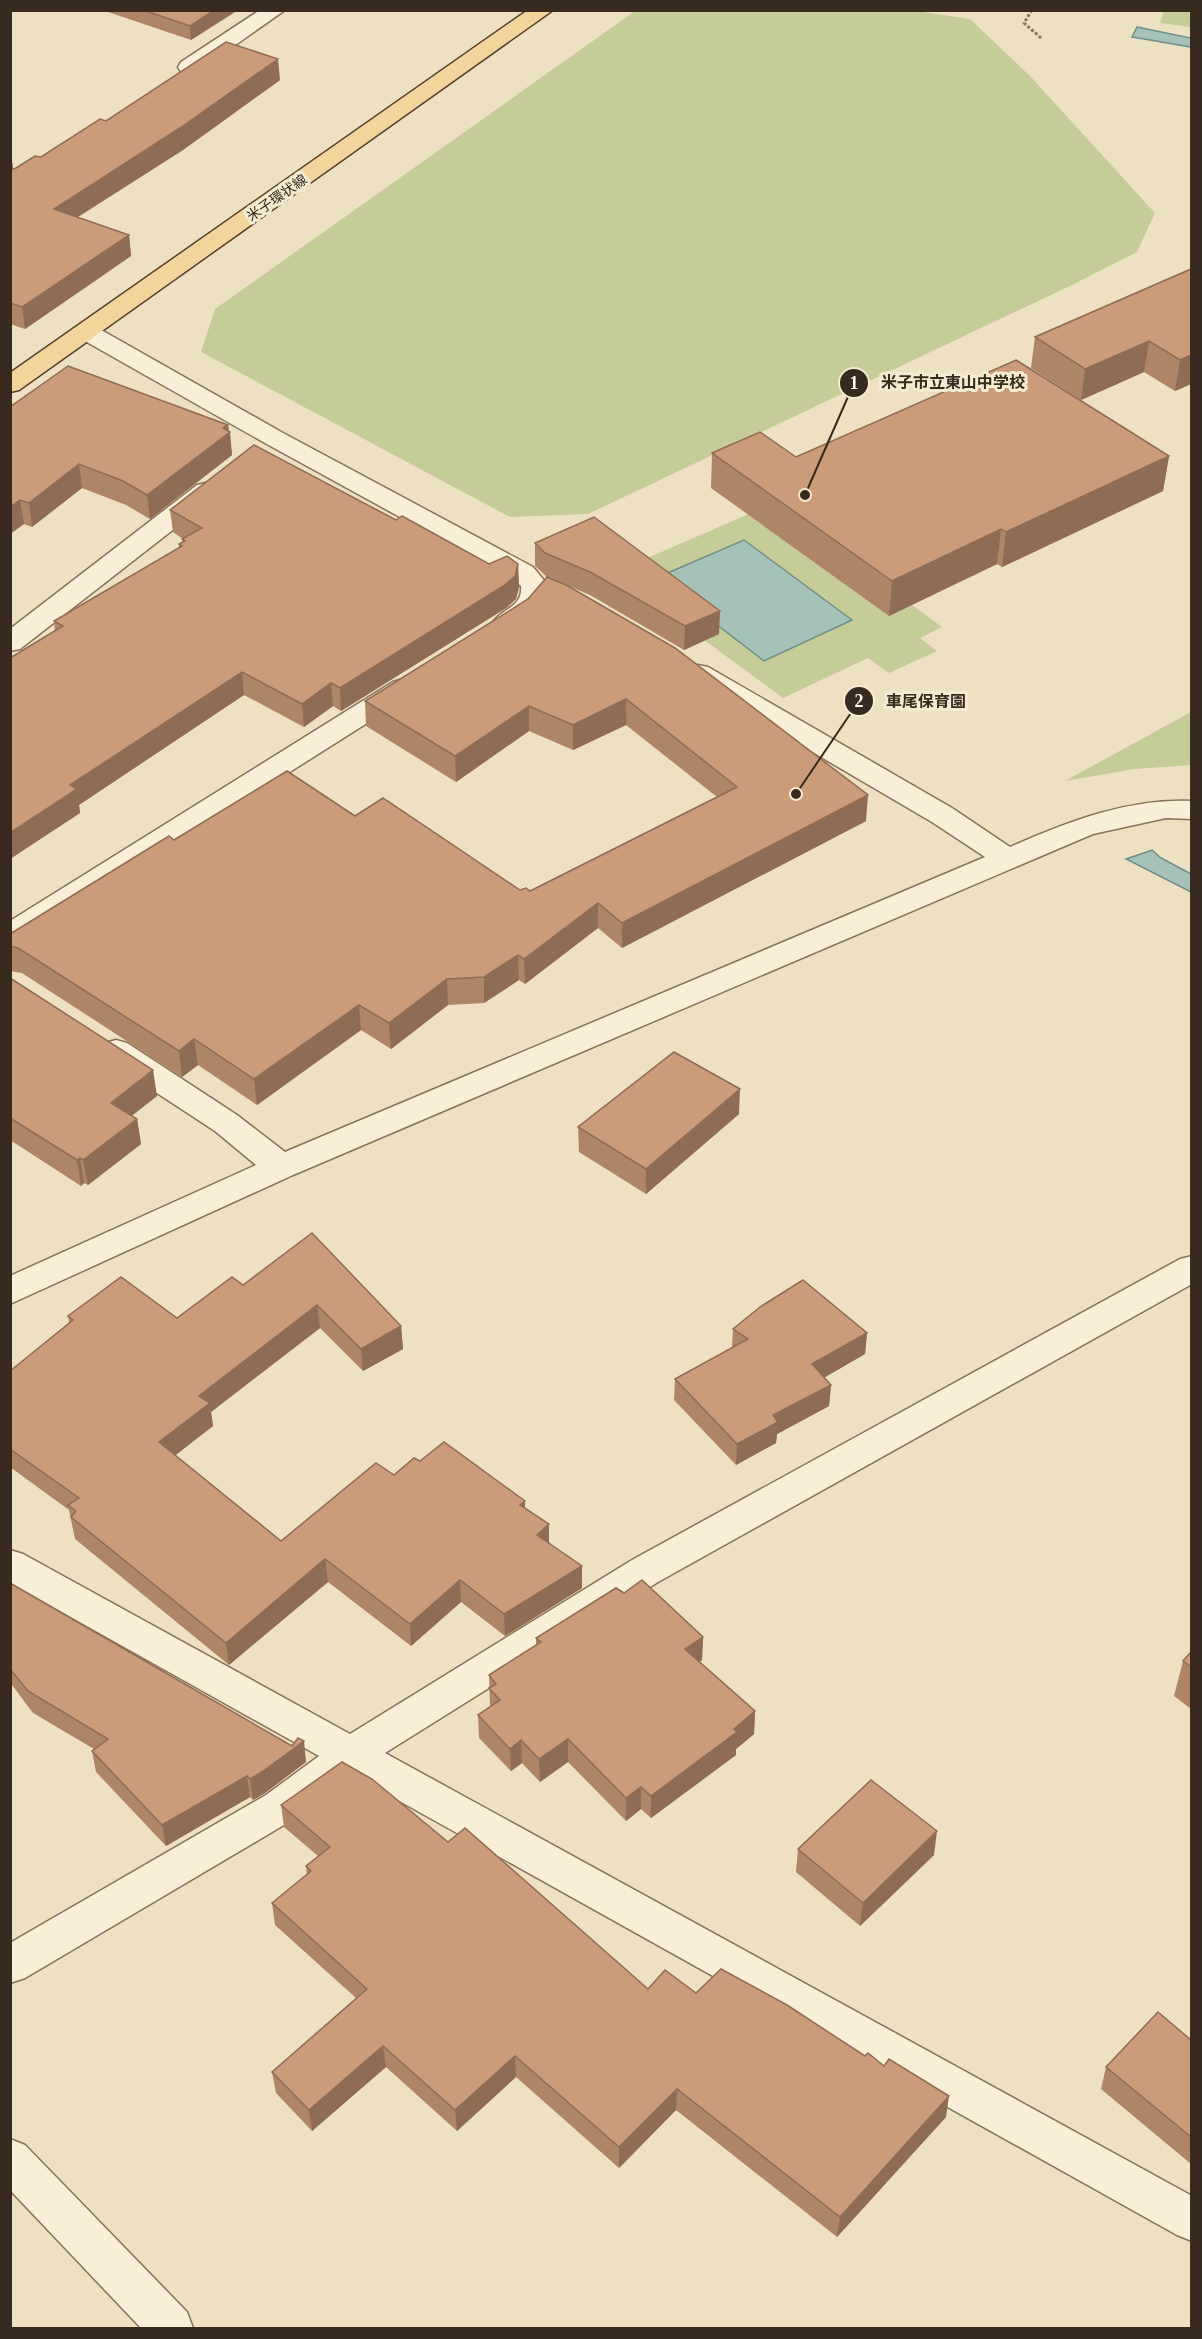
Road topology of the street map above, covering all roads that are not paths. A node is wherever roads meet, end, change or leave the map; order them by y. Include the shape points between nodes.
1 (275, 10) edge
2 (543, 10) edge
3 (167, 81) edge
4 (87, 332) junction
5 (10, 385) edge
6 (227, 474) edge
7 (534, 584) junction
8 (561, 596) edge
9 (486, 636) edge
10 (10, 643) edge
11 (680, 662) edge
12 (425, 674) edge
13 (1191, 810) edge
14 (1008, 859) junction
15 (10, 935) edge
16 (89, 1033) edge
17 (281, 1167) junction
18 (1191, 1268) edge
19 (10, 1291) edge
20 (10, 1565) edge
21 (351, 1754) junction
22 (10, 1965) edge
23 (10, 2159) edge
24 (1191, 2220) edge
25 (171, 2328) edge

1 - 3 street
2 - 4 main road, 米子環状線
4 - 5 main road, 米子環状線
4 - 7 street via 265,445 523,573
6 - 10 street
7 - 8 street
7 - 9 street via 535,597 529,606
11 - 14 street via 942,815
12 - 15 street
13 - 14 street via 1166,809 1084,826
14 - 17 street
16 - 17 street via 226,1123
17 - 19 street
18 - 21 street via 645,1570
20 - 21 street
21 - 22 street via 280,1807
21 - 24 street
23 - 25 street

